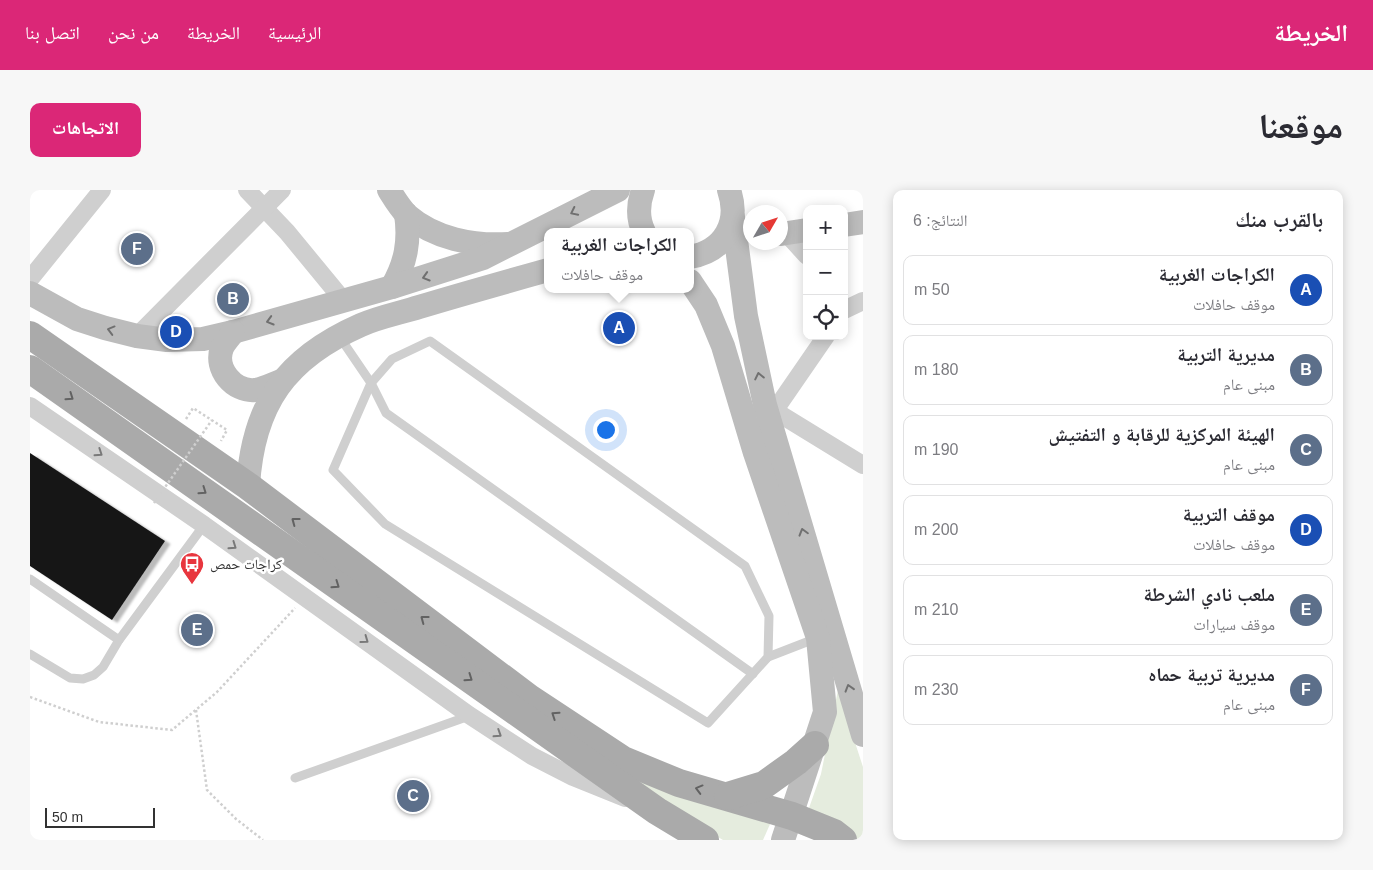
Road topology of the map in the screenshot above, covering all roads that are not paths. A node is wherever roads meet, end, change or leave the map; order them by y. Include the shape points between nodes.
1 (247, 190) edge
2 (282, 190) edge
3 (389, 190) edge
4 (618, 190) edge
5 (626, 190) edge
6 (643, 190) edge
7 (729, 190) edge
8 (93, 193) edge
9 (265, 207) junction
10 (406, 214) junction
11 (863, 222) edge
12 (848, 224) edge
13 (642, 225) edge
14 (544, 228) edge
15 (544, 228) edge
16 (791, 232) edge
17 (515, 243) junction
18 (734, 243) edge
19 (803, 250) edge
20 (694, 256) edge
21 (544, 271) edge
22 (30, 279) edge
23 (392, 287) junction
24 (694, 287) edge
25 (30, 293) edge
26 (343, 300) junction
27 (863, 301) edge
28 (848, 308) edge
29 (233, 332) junction
30 (30, 335) edge
31 (137, 336) junction
32 (338, 336) junction
33 (823, 340) edge
34 (30, 370) edge
35 (281, 381) junction
36 (371, 383) junction
37 (30, 406) edge
38 (770, 408) junction
39 (863, 465) edge
40 (248, 486) junction
41 (204, 525) junction
42 (30, 579) edge
43 (818, 638) junction
44 (119, 640) junction
45 (30, 654) edge
46 (768, 657) junction
47 (753, 674) junction
48 (469, 715) junction
49 (863, 735) edge
50 (815, 745) junction
51 (295, 778) dead end
52 (728, 796) junction
53 (657, 811) junction
54 (787, 828) edge
55 (706, 840) edge
56 (843, 840) edge

1 - 9 street
2 - 9 street
3 - 10 main road
4 -> 14 main road
5 - 13 street
6 - 13 main road via 639,200
7 - 18 main road via 733,202
8 - 22 street
9 - 26 street
9 - 31 street
10 - 17 main road via 446,237 477,244
10 - 23 main road via 406,252
11 - 12 main road
15 -> 17 main road
16 - 19 street
17 -> 23 main road via 484,258
18 - 20 main road
38 -> 18 main road via 746,316
21 - 32 main road via 363,324
23 - 26 main road
24 - 43 main road via 706,305 723,346 755,453
31 -> 25 main road via 77,318
26 -> 29 main road
27 - 28 street
29 - 31 main road via 203,339 167,340
29 - 35 main road via 222,348 220,359 227,378 240,387 255,390
30 - 40 main road
32 - 35 main road via 318,348
32 - 36 lane
33 - 38 street
34 -> 53 main road
35 - 40 main road via 256,431
36 - 46 lane via 392,359 430,341 745,566 768,616
36 - 47 lane via 386,412
36 - 47 lane via 333,470 384,524 708,723
37 -> 41 street
38 - 39 street
49 -> 38 main road
52 -> 40 main road via 679,783 623,760 530,698
41 - 44 lane
41 -> 48 street
42 - 44 lane
43 - 46 lane
43 - 50 main road via 825,712
44 - 45 lane via 103,667 83,679 70,678
46 - 47 lane
48 - 51 lane
48 -> 53 street via 573,777
50 - 52 main road via 764,785
50 - 54 main road
52 - 54 main road
53 - 55 main road
54 - 56 main road via 834,833

